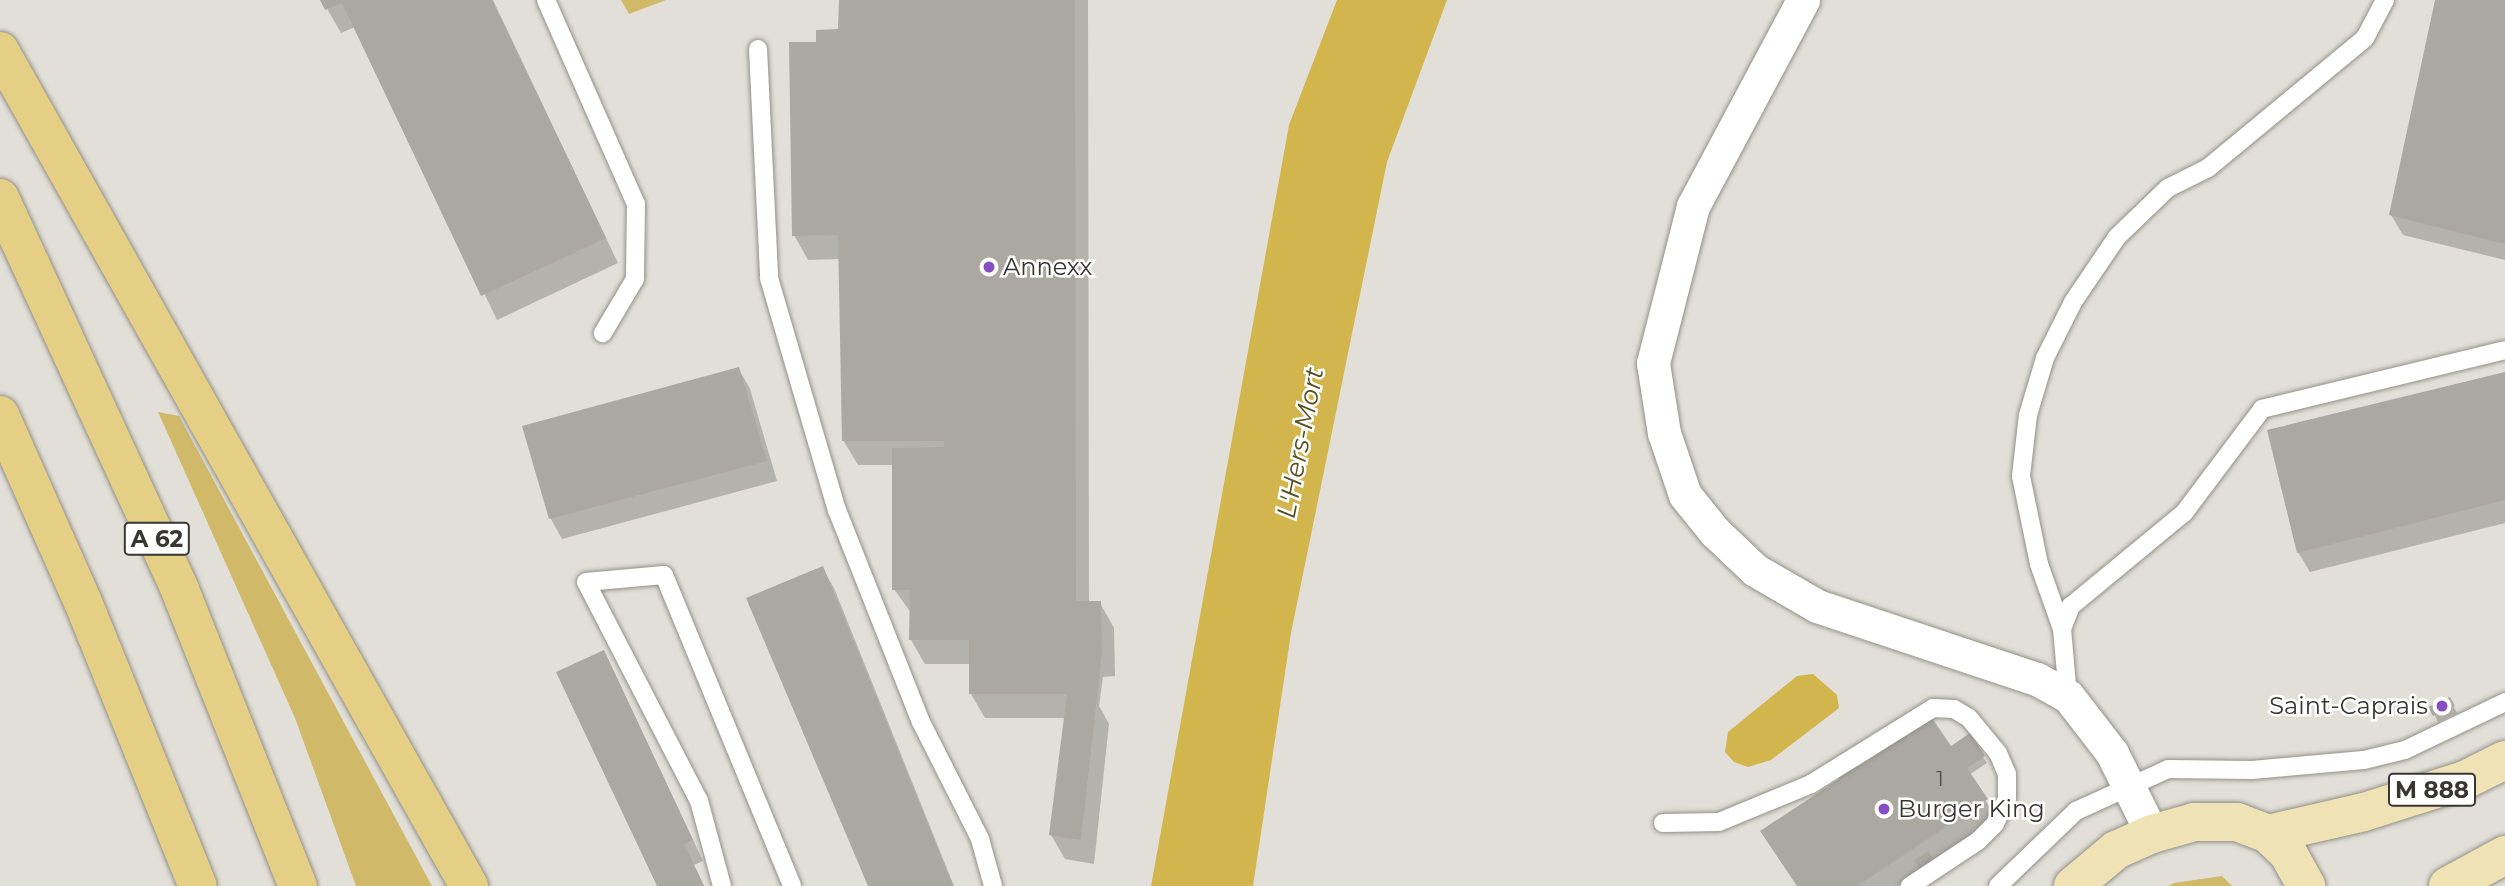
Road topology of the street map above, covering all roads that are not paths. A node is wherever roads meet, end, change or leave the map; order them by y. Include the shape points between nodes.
1 (546, 0) edge
2 (1803, 0) edge
3 (2385, 0) edge
4 (758, 49) dead end
5 (0, 51) edge
6 (0, 198) edge
7 (603, 333) dead end
8 (2505, 350) edge
9 (0, 415) edge
10 (2062, 629) junction
11 (2068, 696) junction
12 (2505, 702) edge
13 (2505, 760) edge
14 (2127, 785) junction
15 (1663, 823) dead end
16 (2152, 834) junction
17 (2268, 834) junction
18 (2505, 855) edge
19 (198, 886) edge
20 (298, 886) edge
21 (469, 886) edge
22 (722, 886) edge
23 (792, 886) edge
24 (993, 886) edge
25 (1910, 886) edge
26 (1998, 886) edge
27 (2073, 886) edge
28 (2306, 886) edge
29 (2448, 886) edge

1 - 7 lane via 636,204 635,279
2 - 11 street via 1693,206 1653,363 1664,433 1685,495 1755,570 1817,607 2037,678
3 - 10 lane via 2365,38 2208,168 2168,188 2117,237 2073,302 2045,358 2021,476 2039,564
4 - 24 lane via 769,278 837,510 921,722 980,839
5 - 21 highway
6 - 20 highway, A 62 via 180,590
8 - 10 lane via 2262,409 2184,513 2071,606
9 - 19 highway via 83,602
10 - 11 lane
11 - 14 street via 2105,741
12 - 14 lane via 2405,750 2364,760 2252,770 2168,769
13 - 17 main road, M 888 via 2465,780 2364,812
14 - 16 street
14 - 26 lane via 2076,811
15 - 25 lane via 1719,822 1811,784 1933,708 1954,709 1969,718 1998,753 2007,774 2007,799 1995,824 1978,841
16 - 17 main road via 2194,822 2226,822
16 - 27 main road via 2116,850
17 - 28 main road via 2288,853
18 - 29 main road
22 - 23 lane via 699,801 586,582 664,575

